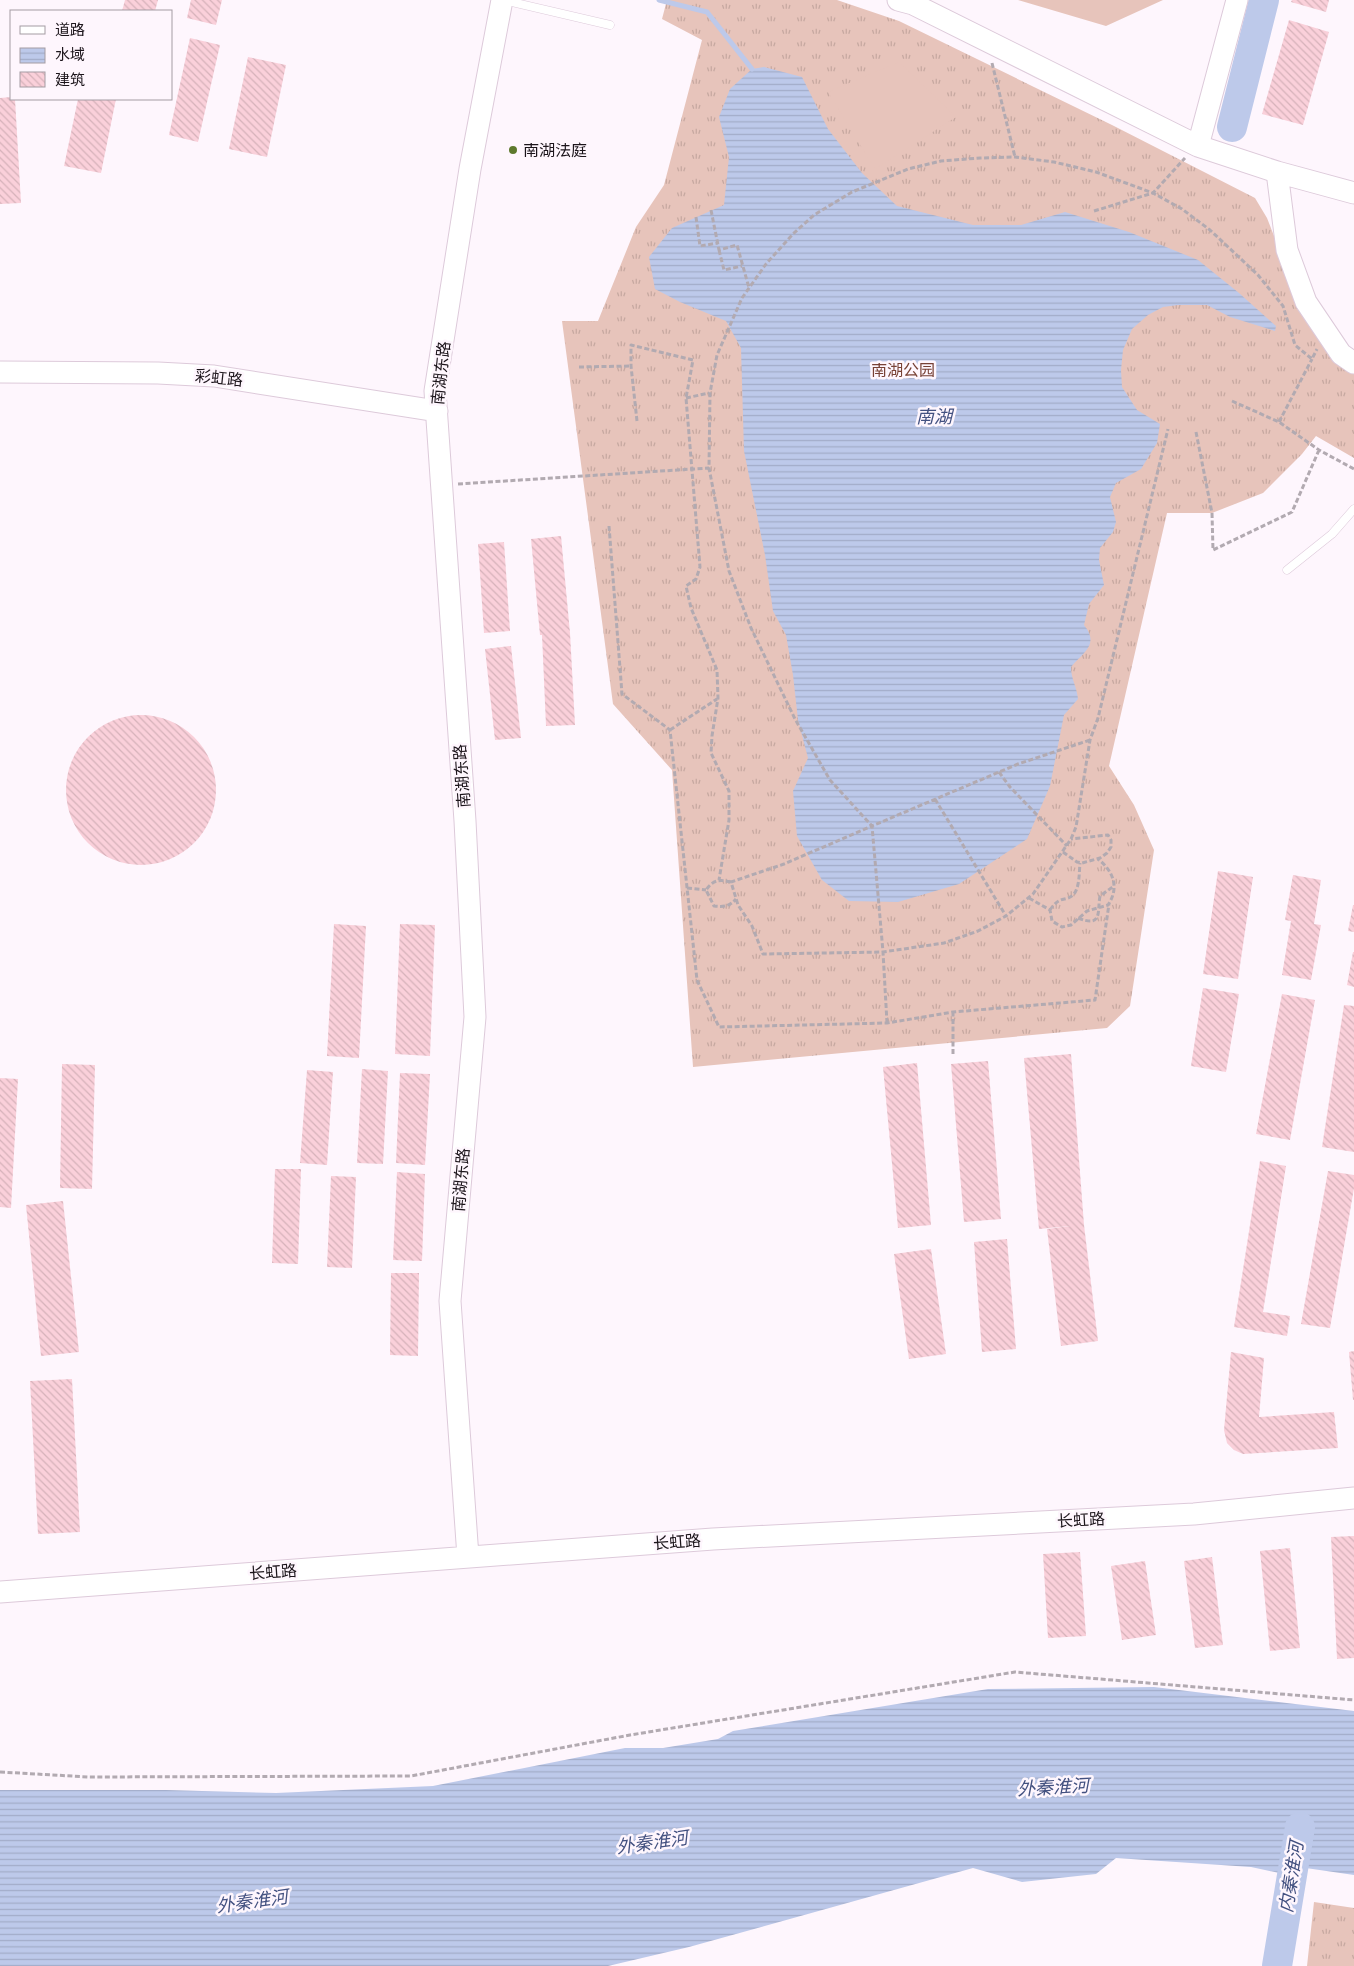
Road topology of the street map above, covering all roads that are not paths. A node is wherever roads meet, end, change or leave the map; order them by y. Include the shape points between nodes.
1 (502, 0) edge
2 (898, 0) edge
3 (1237, 0) edge
4 (610, 24) dead end
5 (1197, 146) junction
6 (1277, 172) junction
7 (1354, 193) edge
8 (1354, 363) edge
9 (0, 372) edge
10 (436, 411) junction
11 (1354, 510) edge
12 (1286, 570) dead end
13 (1354, 1498) edge
14 (468, 1557) junction
15 (0, 1592) edge

1 - 4 lane
1 - 10 street, 南湖东路 via 470,169 435,391
2 - 5 street via 913,4
3 - 5 street
5 - 6 street
6 - 7 street
6 - 8 street via 1287,250 1306,302 1341,354
9 - 10 street, 彩虹路 via 214,376
10 - 14 street, 南湖东路 via 475,1017 450,1301
11 - 12 lane via 1332,534
13 - 14 street, 长虹路 via 1194,1514 713,1539
14 - 15 street, 长虹路

